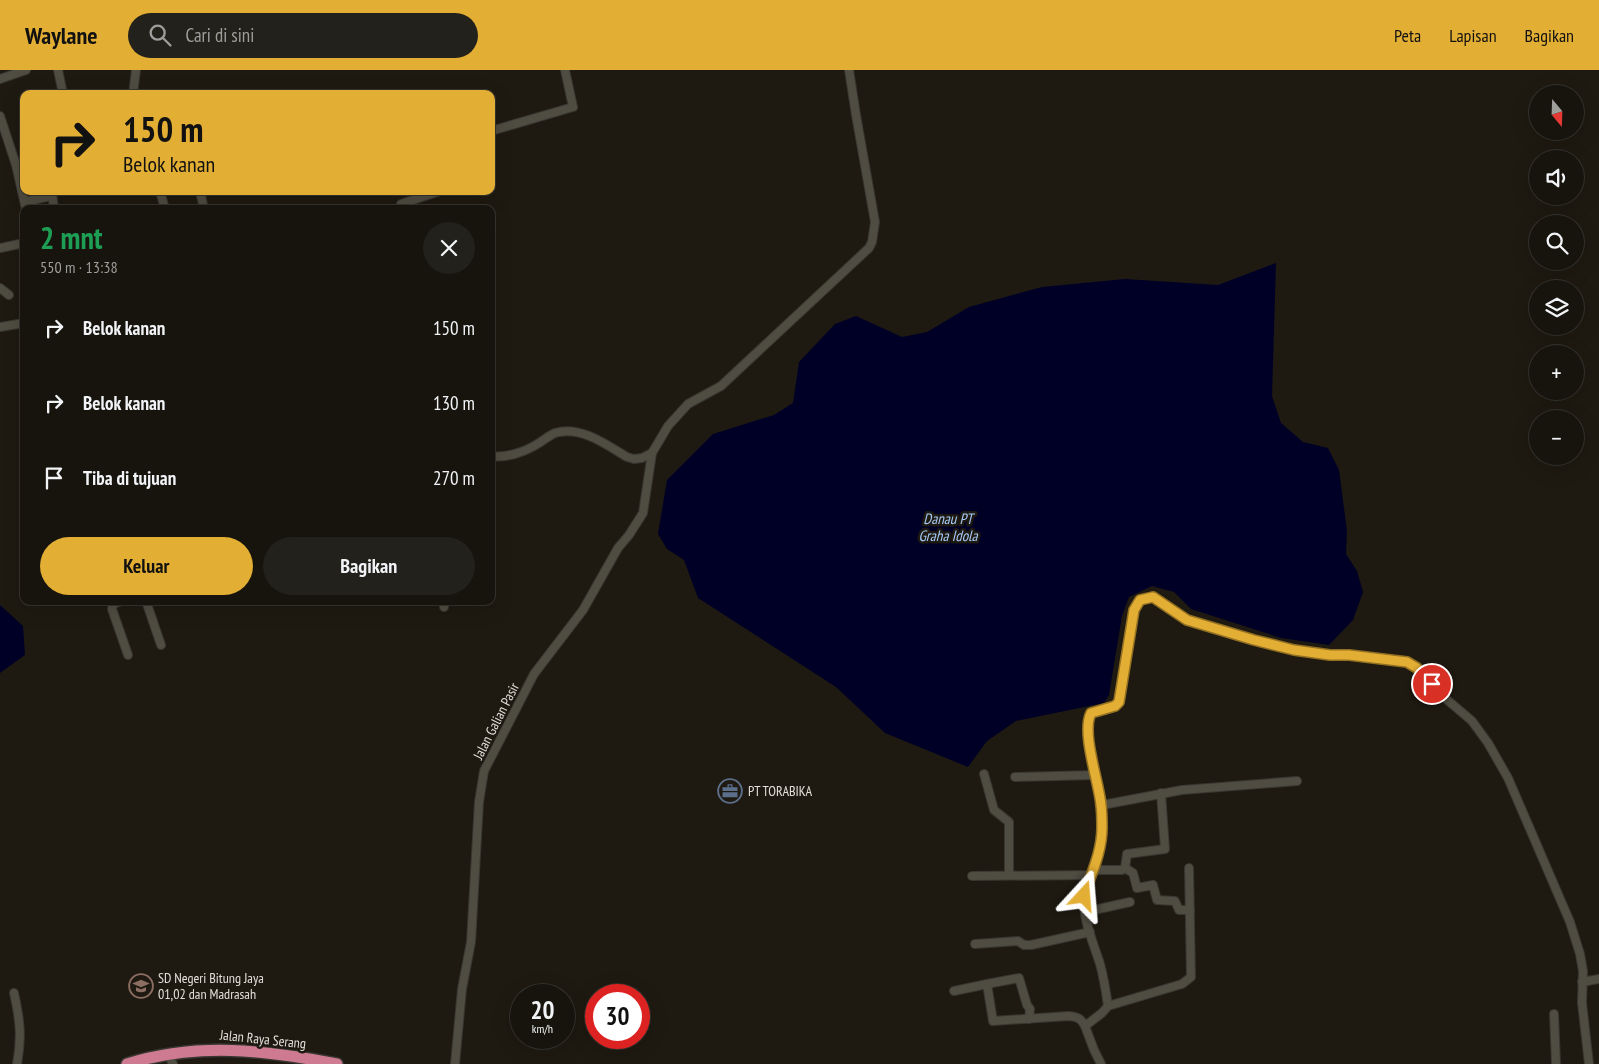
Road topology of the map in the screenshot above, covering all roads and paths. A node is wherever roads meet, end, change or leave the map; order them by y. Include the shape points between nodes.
1 (26, 70) edge
2 (58, 70) edge
3 (136, 70) edge
4 (565, 70) edge
5 (849, 70) edge
6 (0, 79) edge
7 (62, 90) edge
8 (134, 90) edge
9 (0, 116) edge
10 (495, 130) edge
11 (20, 183) edge
12 (50, 195) edge
13 (428, 195) edge
14 (27, 205) edge
15 (401, 205) edge
16 (20, 244) edge
17 (0, 248) edge
18 (0, 288) edge
19 (10, 295) dead end
20 (20, 324) edge
21 (0, 327) edge
22 (652, 453) junction
23 (495, 456) edge
24 (114, 605) edge
25 (147, 605) edge
26 (162, 645) dead end
27 (128, 655) dead end
28 (984, 774) dead end
29 (1096, 775) junction
30 (1014, 776) dead end
31 (1296, 781) dead end
32 (1161, 793) junction
33 (1102, 805) junction
34 (1125, 868) junction
35 (1189, 868) dead end
36 (1092, 873) junction
37 (972, 876) dead end
38 (1009, 876) junction
39 (1130, 902) dead end
40 (1190, 910) junction
41 (1085, 912) junction
42 (1090, 932) junction
43 (975, 944) dead end
44 (1599, 979) edge
45 (1582, 982) junction
46 (987, 984) junction
47 (954, 991) dead end
48 (14, 992) dead end
49 (1108, 1006) junction
50 (1554, 1014) dead end
51 (1029, 1019) junction
52 (1086, 1026) junction
53 (170, 1059) edge
54 (17, 1064) edge
55 (127, 1064) edge
56 (337, 1064) edge
57 (455, 1064) edge
58 (1101, 1064) edge
59 (1556, 1064) edge
60 (1589, 1064) edge

1 - 6 street
2 - 7 street
3 - 8 street
4 - 10 street via 573,107
5 - 22 street via 875,222 869,248 722,386 688,404 668,426
9 - 11 street
12 - 14 street
13 - 15 street
16 - 17 street
18 - 19 street
20 - 21 street
22 - 23 street via 642,458 627,457 586,435 562,432 554,433 520,452
22 - 57 street, Jalan Galian Pasir via 643,512 618,548 583,610 534,674 484,771 479,802 471,942 462,988
24 - 27 street
25 - 26 street
28 - 38 street via 994,810 1009,822
29 - 30 street
29 - 33 street
29 - 45 street via 1088,732 1091,713 1119,702 1134,610 1140,600 1157,599 1187,620 1294,650 1407,662 1472,721 1501,765 1570,922 1580,954
31 - 32 street
32 - 33 street
32 - 34 street via 1165,849 1127,854
33 - 36 street via 1102,831
34 - 36 street
34 - 40 street via 1133,873 1136,888 1153,885 1157,900 1175,901 1179,910
35 - 40 street
36 - 38 street
36 - 41 street via 1084,896
37 - 38 street
39 - 41 street
40 - 49 street via 1191,977 1182,984
41 - 42 street
42 - 43 street via 1031,945 1018,941
42 - 49 street
44 - 45 street
45 - 60 street
46 - 47 street
46 - 51 street via 994,1021
46 - 51 street via 1019,978 1030,1009
48 - 54 street via 21,1030
49 - 52 street
50 - 59 street
51 - 52 street via 1077,1017
52 - 58 street
53 - 55 highway, Jalan Raya Serang
53 - 56 highway, Jalan Raya Serang via 219,1049 274,1053

